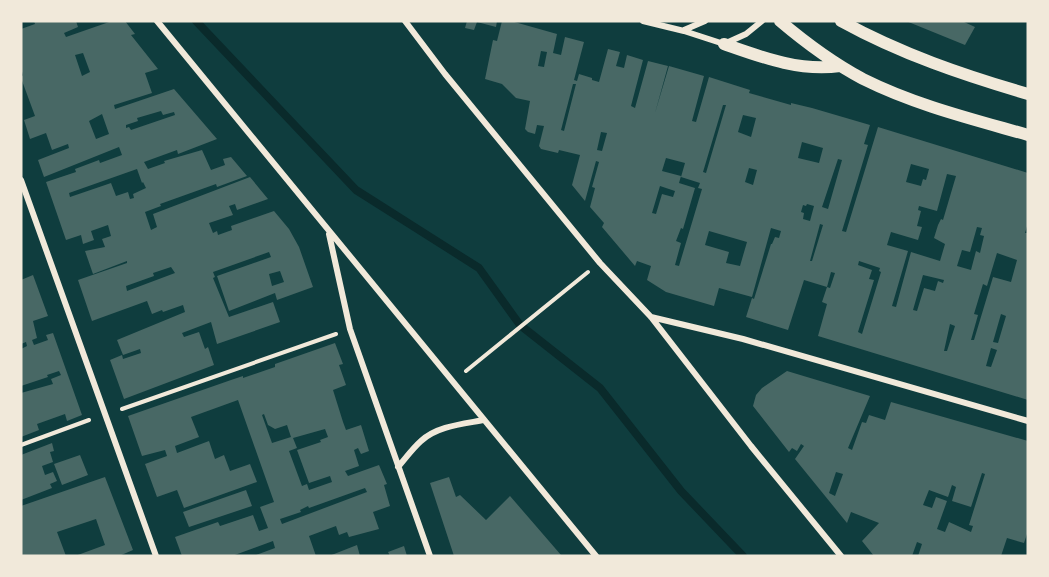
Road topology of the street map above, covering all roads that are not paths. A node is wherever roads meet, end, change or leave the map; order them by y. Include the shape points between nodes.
1 (157, 21) edge
2 (405, 21) edge
3 (643, 21) edge
4 (705, 21) edge
5 (762, 21) edge
6 (780, 21) edge
7 (841, 21) edge
8 (684, 31) junction
9 (724, 44) junction
10 (840, 66) junction
11 (1028, 94) edge
12 (1028, 135) edge
13 (21, 180) edge
14 (328, 230) junction
15 (651, 317) junction
16 (484, 420) junction
17 (1028, 421) edge
18 (398, 467) junction
19 (156, 556) edge
20 (430, 556) edge
21 (596, 556) edge
22 (841, 556) edge

1 - 14 street
2 - 15 street via 600,263
3 - 8 street
4 - 8 street
5 - 9 street
6 - 10 main road
7 - 11 main road via 926,62
8 - 9 street
9 - 10 main road via 796,65
10 - 12 main road via 922,104
13 - 19 street
14 - 16 street
14 - 18 street via 350,329
15 - 17 street via 743,339
15 - 22 street
16 - 18 street via 434,433 421,441
16 - 21 street
18 - 20 street

